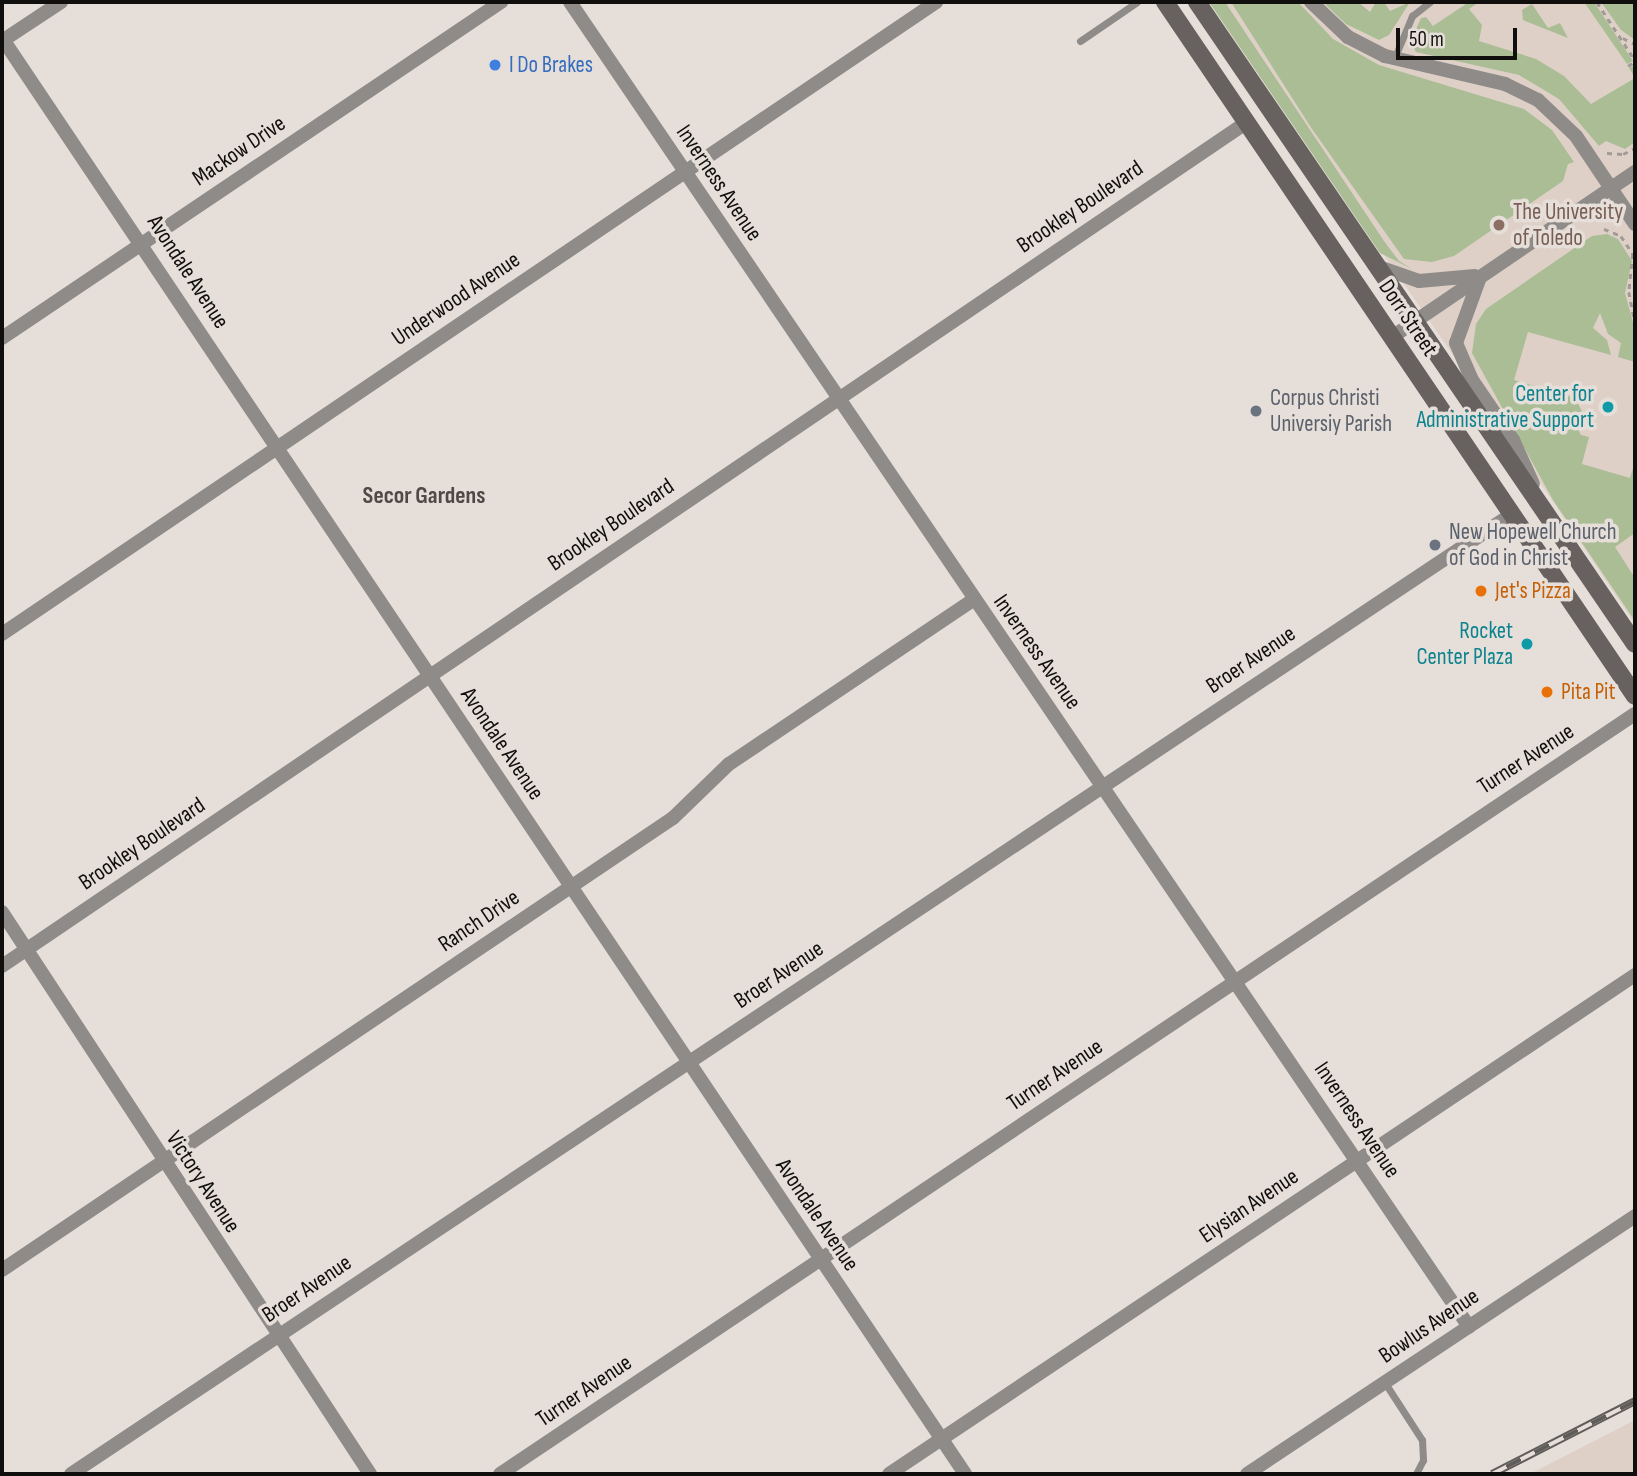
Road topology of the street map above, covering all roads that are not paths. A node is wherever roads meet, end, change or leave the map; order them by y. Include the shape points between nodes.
1 (61, 2) edge
2 (501, 2) edge
3 (570, 2) edge
4 (936, 2) edge
5 (1137, 2) edge
6 (1165, 2) edge
7 (1196, 2) edge
8 (1311, 2) edge
9 (1430, 2) edge
10 (2, 40) edge
11 (1080, 41) dead end
12 (1393, 60) junction
13 (1247, 122) junction
14 (1635, 172) edge
15 (685, 173) junction
16 (1611, 188) junction
17 (1635, 224) edge
18 (143, 243) junction
19 (1378, 267) junction
20 (1480, 276) junction
21 (1414, 321) junction
22 (1392, 337) junction
23 (2, 338) edge
24 (836, 398) junction
25 (276, 447) junction
26 (1542, 506) junction
27 (1512, 514) junction
28 (973, 600) junction
29 (2, 634) edge
30 (1635, 644) edge
31 (430, 677) junction
32 (1635, 696) edge
33 (1635, 713) edge
34 (1102, 786) junction
35 (571, 886) junction
36 (2, 912) edge
37 (26, 950) junction
38 (2, 966) edge
39 (1635, 975) edge
40 (1236, 982) junction
41 (687, 1063) junction
42 (163, 1161) junction
43 (1357, 1161) junction
44 (1635, 1216) edge
45 (820, 1261) junction
46 (2, 1270) edge
47 (1469, 1327) junction
48 (278, 1337) junction
49 (1385, 1383) junction
50 (942, 1439) junction
51 (71, 1474) edge
52 (370, 1474) edge
53 (500, 1474) edge
54 (889, 1474) edge
55 (965, 1474) edge
56 (1247, 1474) edge
57 (1416, 1474) edge

1 - 10 street
2 - 18 street, Mackow Drive
3 - 15 street, Inverness Avenue
4 - 15 street, Underwood Avenue
5 - 11 lane
6 - 13 main road, Dorr Street
7 - 19 main road, Dorr Street
8 - 12 street via 1348,37
9 - 12 lane via 1412,16
10 - 18 street, Avondale Avenue
12 - 16 street via 1505,84 1538,100 1576,136
13 - 22 main road, Dorr Street
13 - 24 street, Brookley Boulevard
14 - 16 street
15 - 24 street, Inverness Avenue
15 - 25 street, Underwood Avenue
16 - 17 street
16 - 20 street
18 - 23 street, Mackow Drive
18 - 25 street, Avondale Avenue
19 - 20 street via 1419,281
19 - 21 main road, Dorr Street
20 - 21 street
20 - 26 street via 1456,343 1472,380 1513,440
21 - 22 street
21 - 26 main road, Dorr Street
22 - 27 main road, Dorr Street
24 - 28 street, Inverness Avenue
24 - 31 street, Brookley Boulevard
25 - 29 street, Underwood Avenue
25 - 31 street, Avondale Avenue
26 - 30 main road, Dorr Street
27 - 32 main road, Dorr Street
27 - 34 street, Broer Avenue
28 - 34 street, Inverness Avenue
28 - 35 street, Ranch Drive via 729,764 673,818
31 - 35 street, Avondale Avenue
31 - 37 street, Brookley Boulevard
33 - 40 street, Turner Avenue
34 - 40 street, Inverness Avenue
34 - 41 street, Broer Avenue
35 - 41 street, Avondale Avenue
35 - 42 street, Ranch Drive
36 - 37 street, Victory Avenue
37 - 38 street, Brookley Boulevard
37 - 42 street, Victory Avenue
39 - 43 street, Elysian Avenue
40 - 43 street, Inverness Avenue
40 - 45 street, Turner Avenue
41 - 45 street, Avondale Avenue
41 - 48 street, Broer Avenue
42 - 46 street, Ranch Drive
42 - 48 street, Victory Avenue
43 - 47 street, Inverness Avenue
43 - 50 street, Elysian Avenue
44 - 47 street, Bowlus Avenue
45 - 50 street, Avondale Avenue
45 - 53 street, Turner Avenue
47 - 49 street, Bowlus Avenue
48 - 51 street, Broer Avenue
48 - 52 street, Victory Avenue
49 - 56 street, Bowlus Avenue
49 - 57 lane via 1422,1440 1423,1460
50 - 54 street, Elysian Avenue
50 - 55 street, Avondale Avenue

